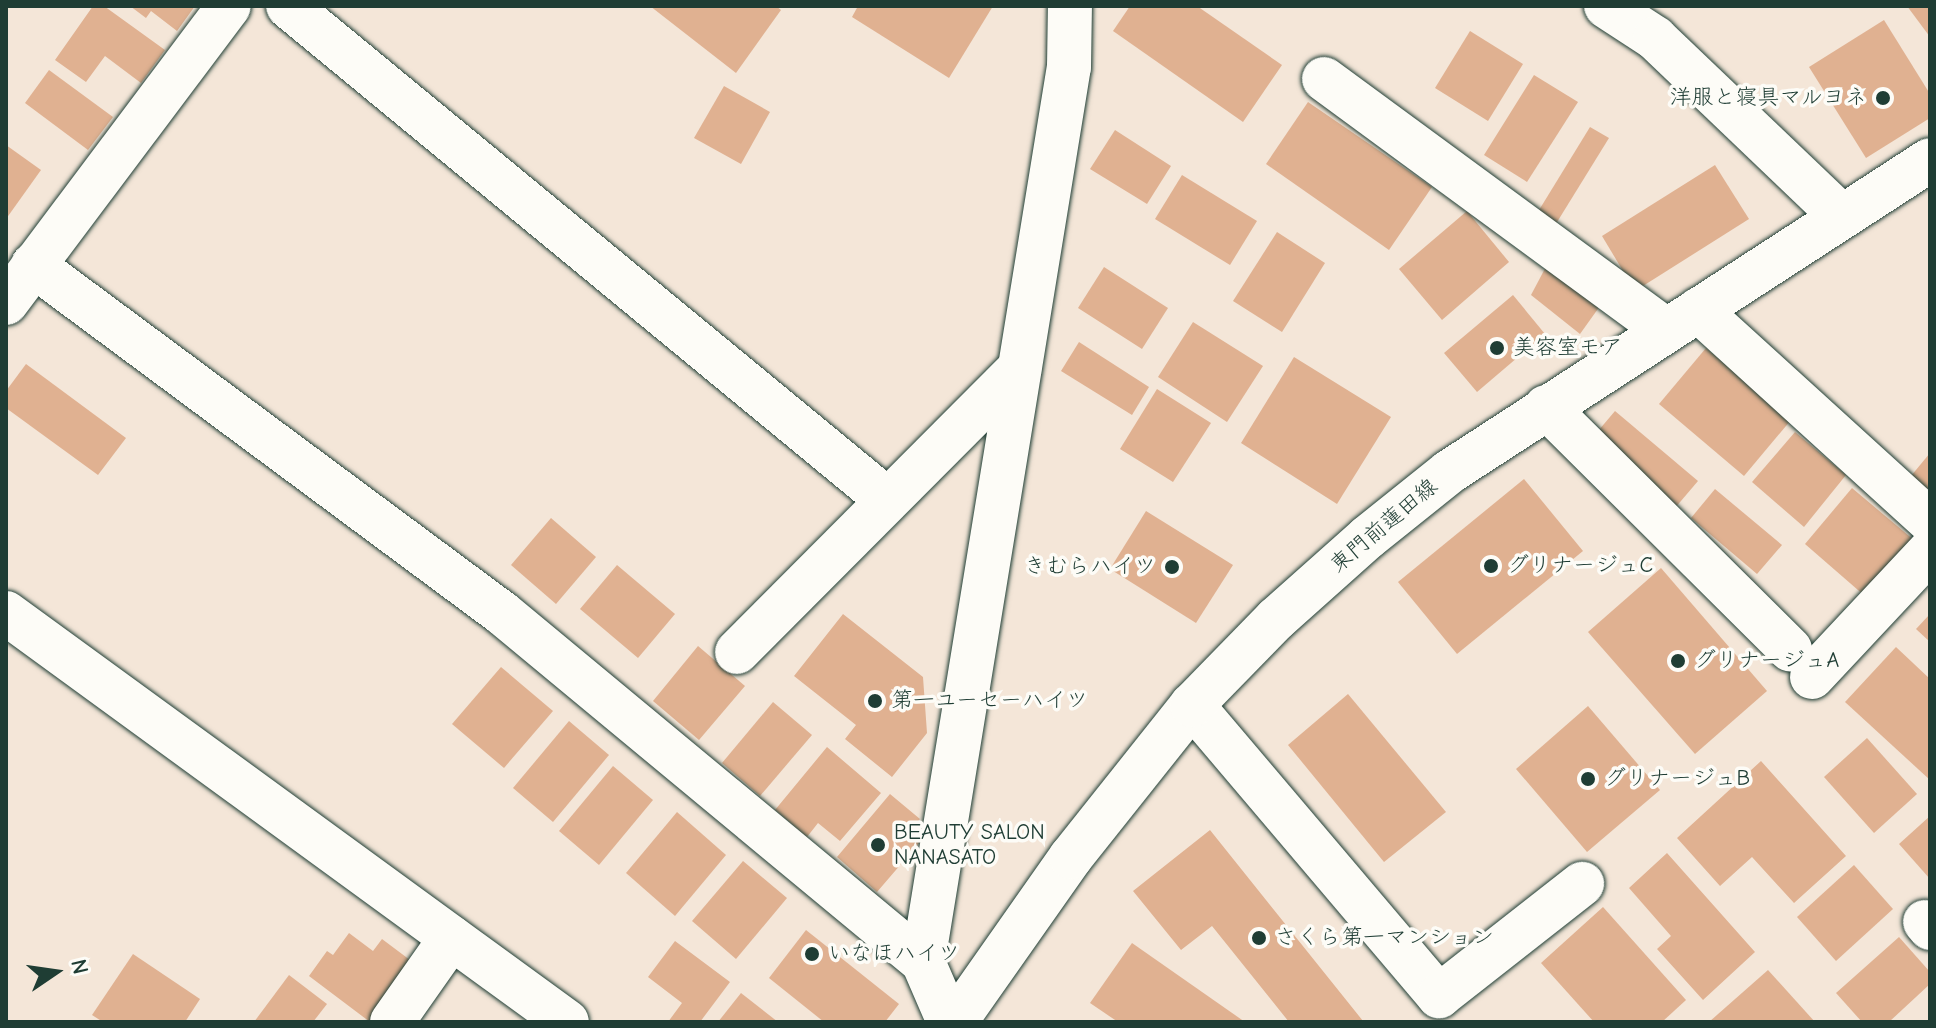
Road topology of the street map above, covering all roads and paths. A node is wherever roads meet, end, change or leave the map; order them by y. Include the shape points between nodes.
1 (229, 6) edge
2 (288, 6) edge
3 (1070, 6) edge
4 (1606, 6) edge
5 (1324, 79) dead end
6 (1930, 160) edge
7 (1841, 216) junction
8 (33, 265) junction
9 (6, 303) edge
10 (1682, 320) junction
11 (1019, 369) junction
12 (1546, 407) junction
13 (885, 498) junction
14 (1930, 521) edge
15 (1930, 551) edge
16 (6, 613) edge
17 (737, 652) dead end
18 (1192, 705) junction
19 (1582, 884) dead end
20 (451, 938) junction
21 (923, 962) junction
22 (392, 1022) edge
23 (567, 1022) edge
24 (952, 1022) edge

1 - 8 street
2 - 13 street
3 - 11 street via 1069,67
4 - 7 street via 1655,38
5 - 10 street
6 - 7 street, 東門前蓮田線
7 - 10 street, 東門前蓮田線
8 - 9 street
8 - 21 street via 502,613
10 - 12 street, 東門前蓮田線
10 - 14 street
11 - 13 street
11 - 21 street
12 - 15 street via 1801,663
12 - 18 street, 東門前蓮田線 via 1449,472 1368,537 1276,619
13 - 17 street
16 - 20 street
18 - 19 street via 1439,996
18 - 24 street, 東門前蓮田線 via 1071,857
20 - 22 street
20 - 23 street
21 - 24 street

